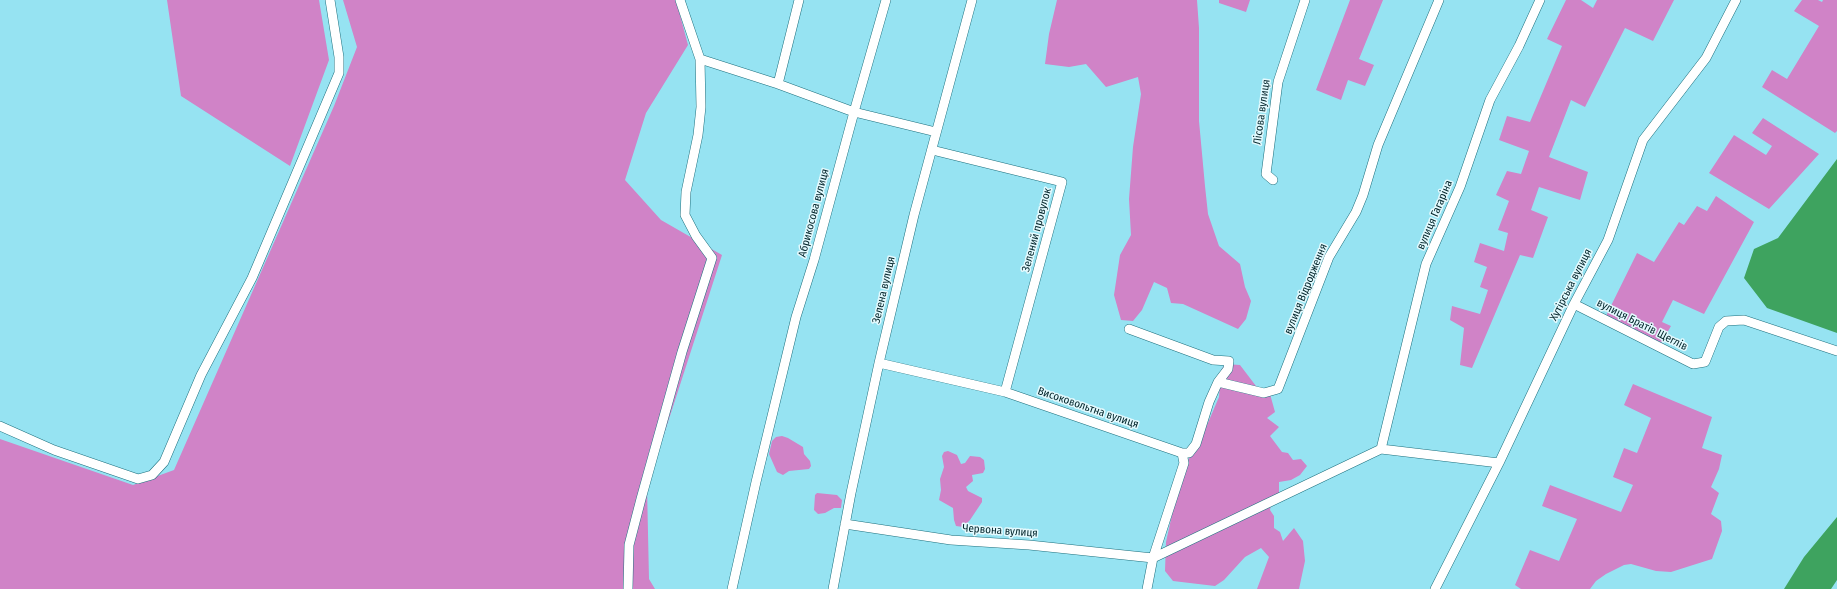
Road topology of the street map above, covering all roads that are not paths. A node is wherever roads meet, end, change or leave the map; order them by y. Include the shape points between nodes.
1 (330, 0) edge
2 (680, 0) edge
3 (799, 0) edge
4 (886, 0) edge
5 (972, 0) edge
6 (1305, 0) edge
7 (1439, 0) edge
8 (1540, 0) edge
9 (1736, 0) edge
10 (700, 59) junction
11 (778, 84) junction
12 (854, 112) junction
13 (936, 132) junction
14 (932, 150) junction
15 (1273, 180) dead end
16 (1574, 304) junction
17 (1129, 329) dead end
18 (1837, 351) edge
19 (879, 363) junction
20 (1218, 382) junction
21 (1005, 392) junction
22 (0, 426) edge
23 (1381, 449) junction
24 (1182, 453) junction
25 (1499, 463) junction
26 (845, 524) junction
27 (1153, 558) junction
28 (628, 589) edge
29 (732, 589) edge
30 (833, 589) edge
31 (1147, 589) edge
32 (1435, 589) edge

1 - 22 street via 339,73 252,278 201,375 164,462 152,475 138,478 54,450
2 - 10 street
3 - 11 street
4 - 12 street, Абрикосова вулиця
5 - 13 street, Зелена вулиця
6 - 15 street, Лісова вулиця via 1278,82 1266,174
7 - 20 street, вулиця Відродження via 1378,146 1364,195 1329,257 1278,388 1264,393
8 - 23 street, вулиця Гагаріна via 1490,100 1460,186 1426,264
9 - 16 street, Хутірська вулиця via 1706,58 1643,140 1608,240
10 - 11 street
10 - 28 street via 701,106 698,135 685,198 685,215 712,258 682,352 629,545
11 - 12 street
12 - 13 street
12 - 29 street, Абрикосова вулиця via 796,317
13 - 14 street, Зелена вулиця
14 - 19 street, Зелена вулиця
14 - 21 street, Зелений провулок via 1062,182
16 - 18 street, вулиця Братів Щеглів via 1693,364 1705,362 1719,327 1726,321 1744,320
16 - 25 street, Хутірська вулиця
17 - 20 street via 1213,360 1229,361 1228,370
19 - 21 street, Високовольтна вулиця
19 - 26 street, Зелена вулиця
20 - 24 street via 1196,444 1189,452
21 - 24 street, Високовольтна вулиця
23 - 25 street
23 - 27 street
24 - 27 street via 1184,463
25 - 32 street, Хутірська вулиця
26 - 27 street, Червона вулиця via 951,540
26 - 30 street, Зелена вулиця
27 - 31 street

